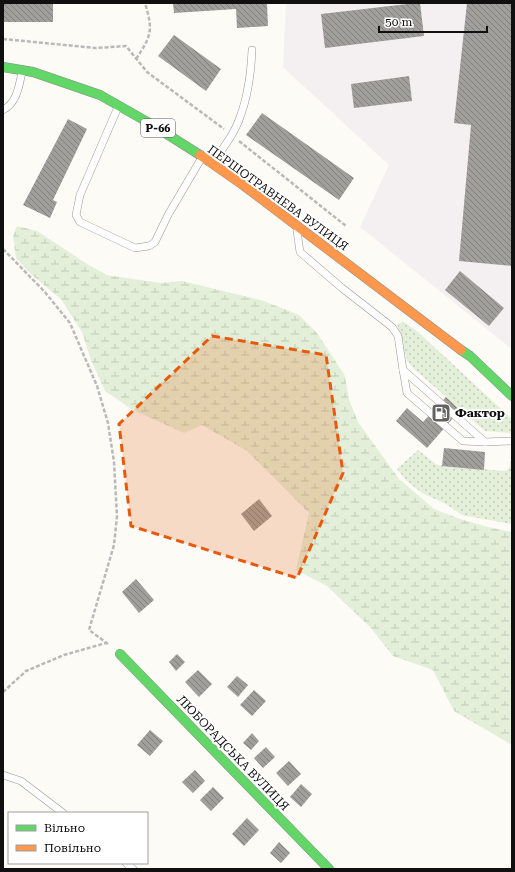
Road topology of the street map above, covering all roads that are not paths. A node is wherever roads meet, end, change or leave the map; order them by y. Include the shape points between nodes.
1 (252, 50) dead end
2 (3, 67) edge
3 (22, 70) junction
4 (120, 105) junction
5 (3, 110) edge
6 (202, 157) junction
7 (212, 164) junction
8 (296, 225) junction
9 (470, 356) junction
10 (403, 370) junction
11 (512, 384) edge
12 (512, 396) edge
13 (512, 441) edge
14 (484, 442) junction
15 (120, 654) road end
16 (3, 775) edge
17 (62, 812) edge
18 (329, 869) edge

1 - 7 lane via 249,81 240,118
2 - 3 main road, ПЕРШОТРАВНЕВА ВУЛИЦЯ / Р-66
3 - 4 main road, ПЕРШОТРАВНЕВА ВУЛИЦЯ / Р-66 via 100,95
3 - 5 lane via 18,93 8,108
4 - 6 main road, ПЕРШОТРАВНЕВА ВУЛИЦЯ / Р-66
4 - 6 lane via 80,195 76,215 80,222 135,248 149,246 155,242
6 - 7 main road, ПЕРШОТРАВНЕВА ВУЛИЦЯ / Р-66
7 - 8 main road, ПЕРШОТРАВНЕВА ВУЛИЦЯ / Р-66
8 - 9 main road, ПЕРШОТРАВНЕВА ВУЛИЦЯ / Р-66
8 - 10 lane via 300,252 395,331
9 - 11 main road
9 - 12 main road, ПЕРШОТРАВНЕВА ВУЛИЦЯ / Р-66
10 - 14 lane
10 - 14 lane via 407,393 463,441
13 - 14 lane
15 - 18 main road, ЛЮБОРАДСЬКА ВУЛИЦЯ
16 - 17 lane via 21,781

